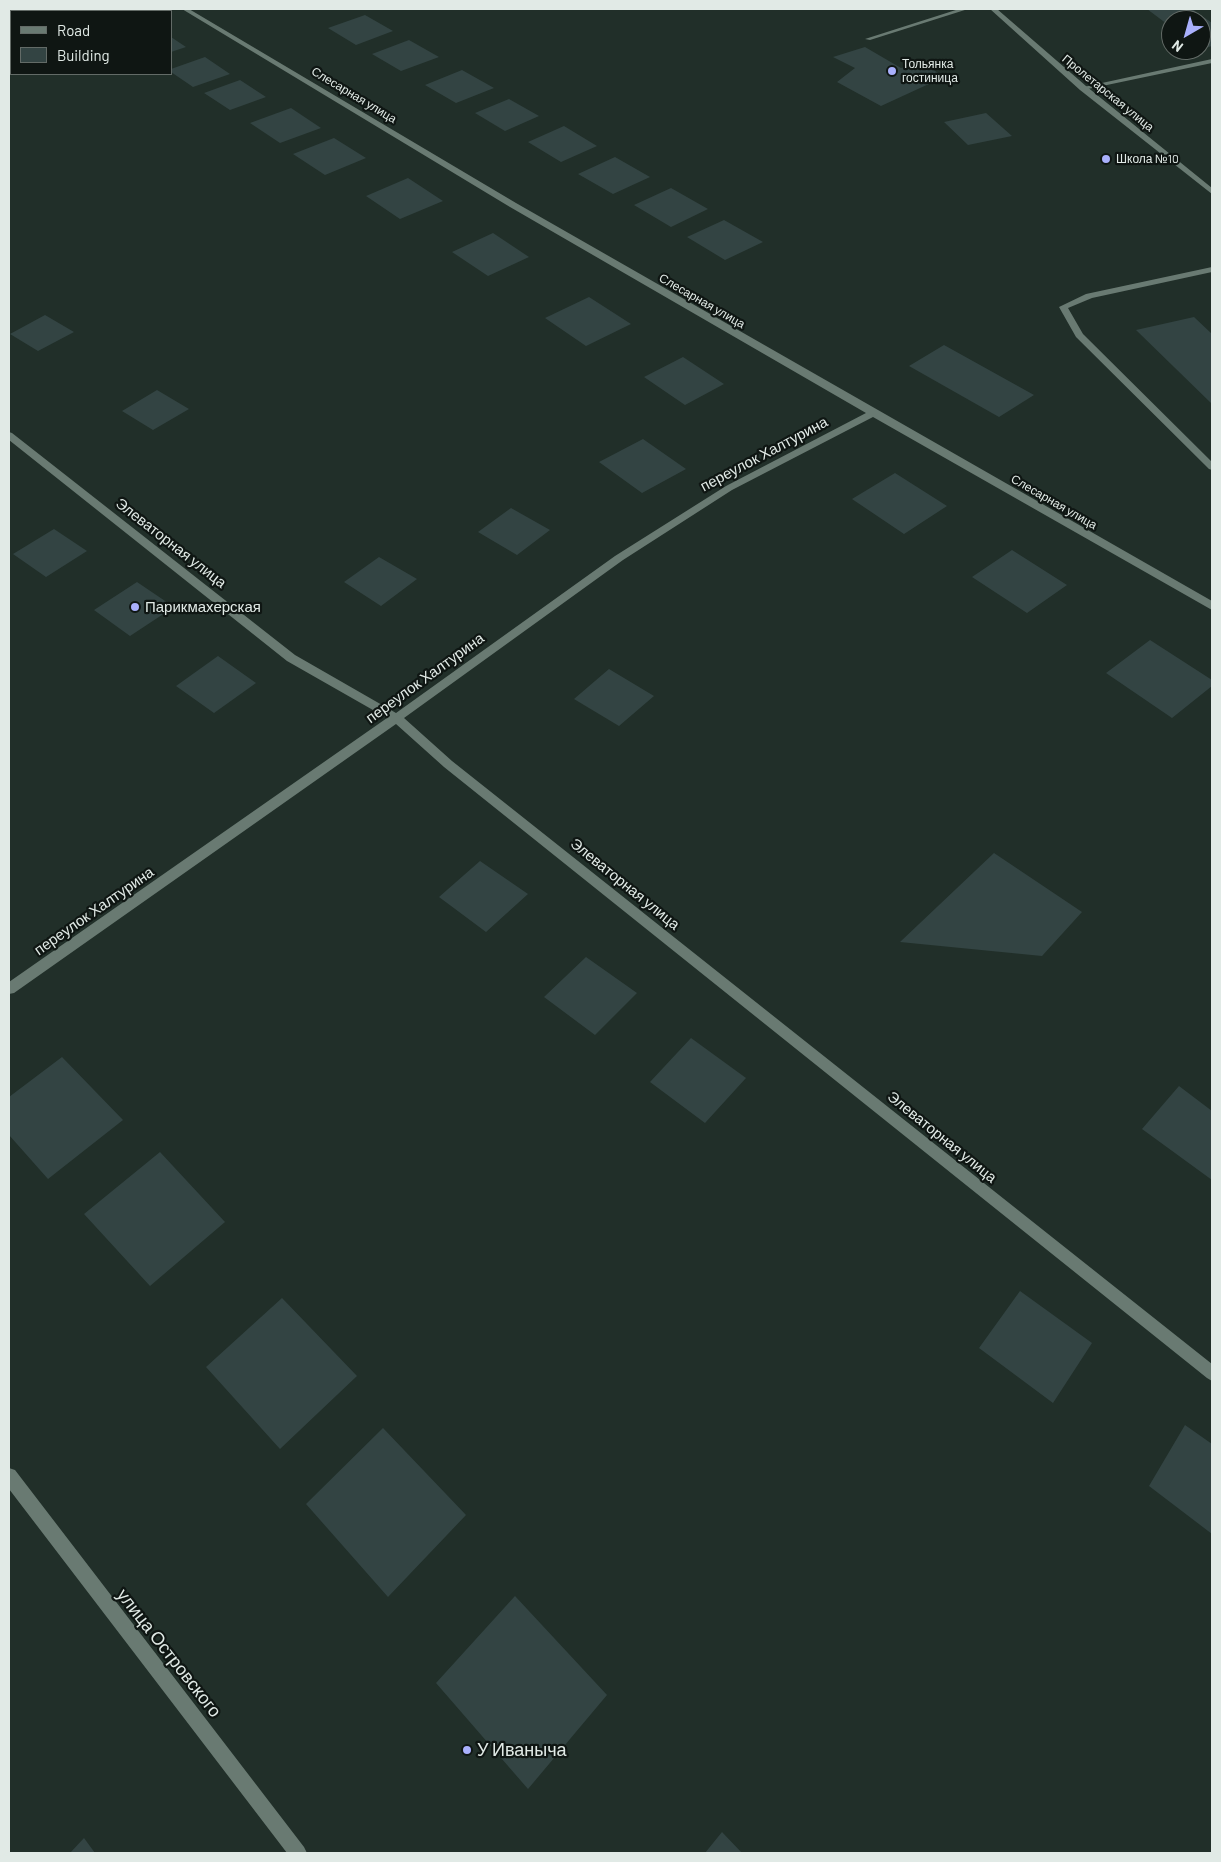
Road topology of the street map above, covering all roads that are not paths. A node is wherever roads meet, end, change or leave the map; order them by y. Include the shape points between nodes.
1 (185, 9) edge
2 (965, 9) edge
3 (993, 9) edge
4 (868, 39) dead end
5 (1212, 61) edge
6 (1082, 88) junction
7 (1212, 192) edge
8 (1212, 270) edge
9 (873, 414) junction
10 (9, 435) edge
11 (1212, 467) edge
12 (1212, 606) edge
13 (396, 718) junction
14 (9, 989) edge
15 (1212, 1373) edge
16 (9, 1476) edge
17 (298, 1853) edge

1 - 9 street, Слесарная улица via 512,205
2 - 4 street
3 - 6 street, Пролетарская улица
5 - 6 street
6 - 7 street, Пролетарская улица
8 - 11 street via 1089,296 1063,307 1079,334
9 - 12 street, Слесарная улица
9 - 13 street, переулок Халтурина via 721,493 619,558
10 - 13 street, Элеваторная улица via 291,658
13 - 14 street, переулок Халтурина
13 - 15 street, Элеваторная улица via 464,776
16 - 17 street, улица Островского

